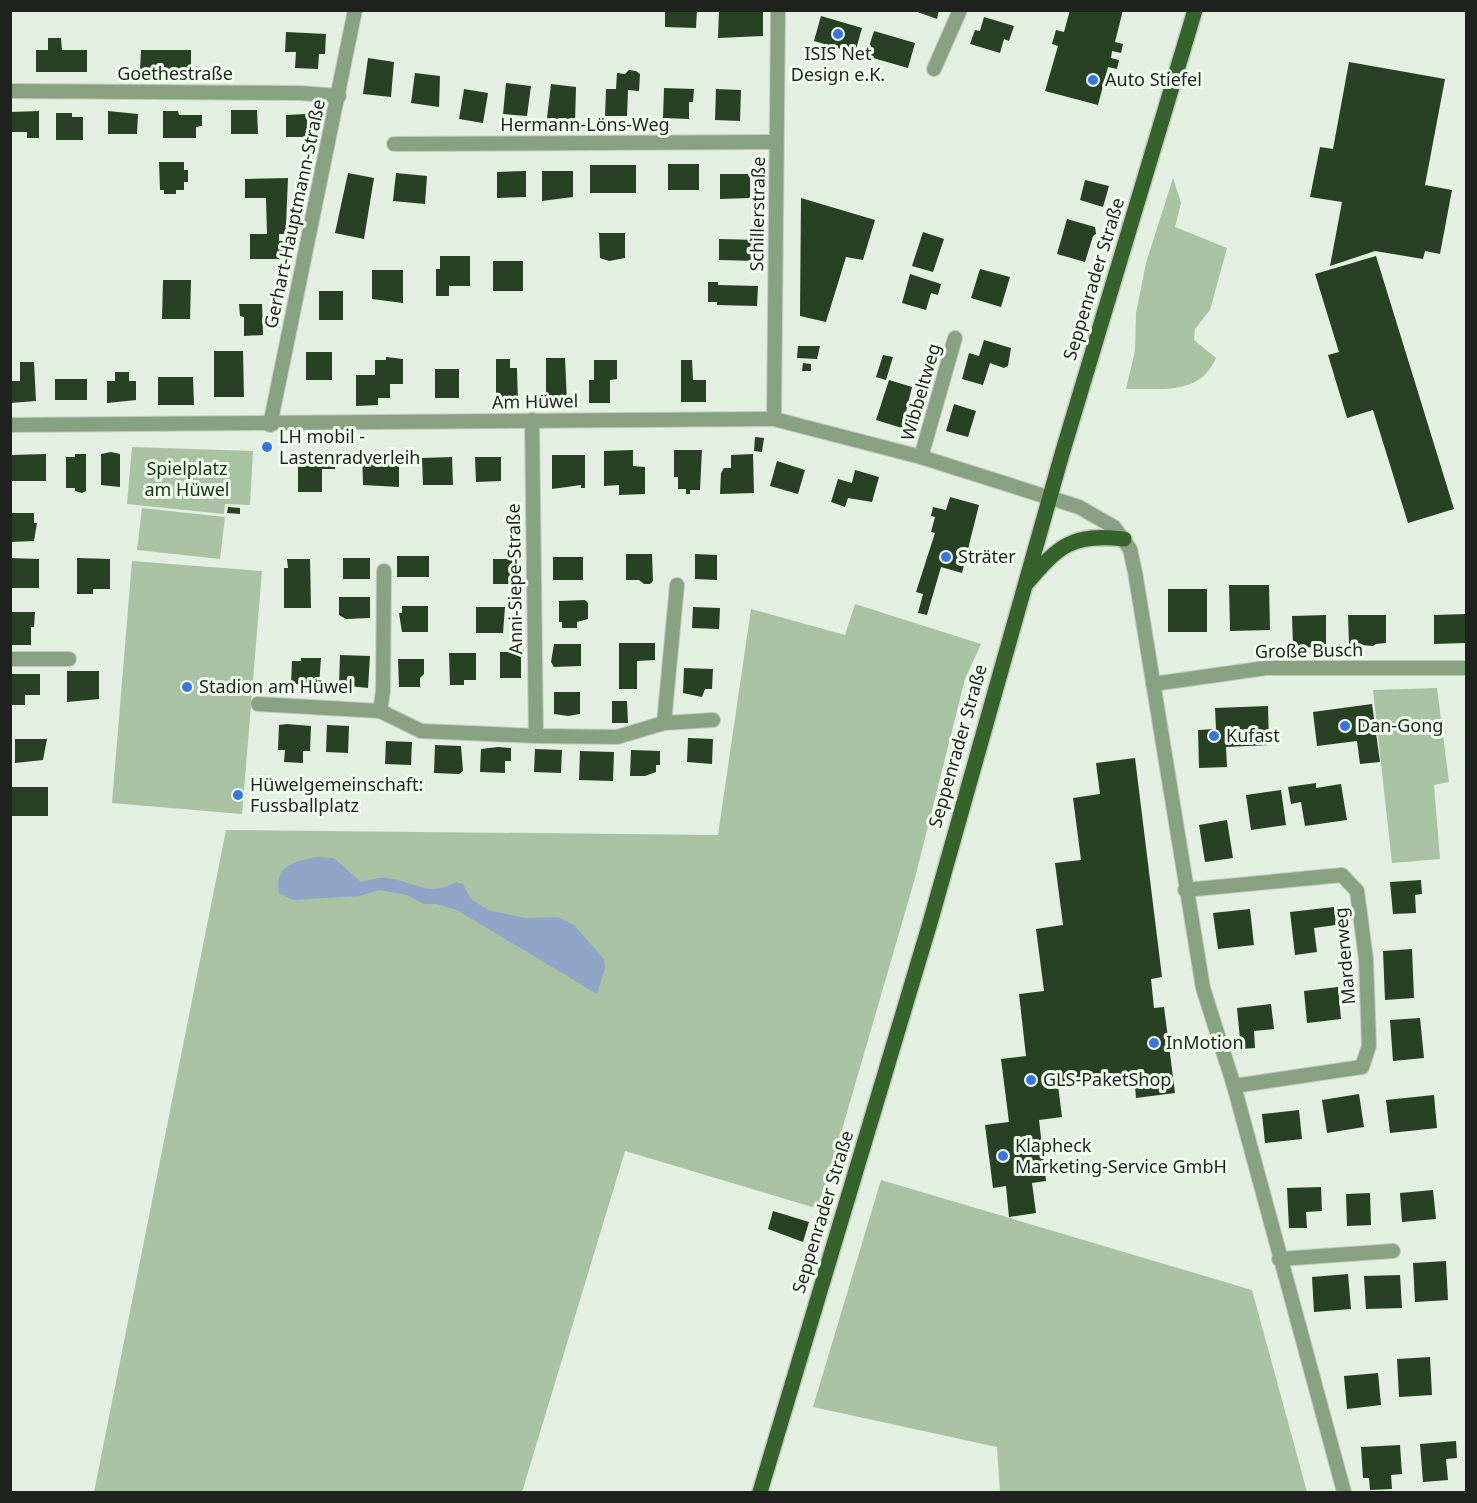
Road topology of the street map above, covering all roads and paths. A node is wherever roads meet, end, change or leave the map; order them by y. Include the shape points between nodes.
1 (354, 10) edge
2 (778, 10) edge
3 (960, 10) edge
4 (1195, 10) edge
5 (934, 69) dead end
6 (10, 91) edge
7 (339, 96) junction
8 (776, 142) junction
9 (394, 144) dead end
10 (955, 338) dead end
11 (774, 418) junction
12 (532, 420) junction
13 (10, 425) edge
14 (270, 425) junction
15 (921, 457) junction
16 (1049, 496) junction
17 (1124, 539) junction
18 (384, 571) dead end
19 (677, 585) dead end
20 (1023, 588) junction
21 (10, 659) edge
22 (69, 659) dead end
23 (1467, 668) edge
24 (1153, 684) junction
25 (258, 704) dead end
26 (380, 711) junction
27 (713, 720) dead end
28 (663, 723) junction
29 (536, 736) junction
30 (1185, 890) junction
31 (1234, 1086) junction
32 (1393, 1251) dead end
33 (1279, 1259) junction
34 (760, 1492) edge
35 (1344, 1492) edge

1 - 7 street, Gerhart-Hauptmann-Straße
2 - 8 street, Schillerstraße
3 - 5 street
4 - 16 main road, Seppenrader Straße
6 - 7 street, Goethestraße
7 - 14 street, Gerhart-Hauptmann-Straße
8 - 9 street, Hermann-Löns-Weg
8 - 11 street, Schillerstraße
10 - 15 street, Wibbeltweg
11 - 12 street, Am Hüwel
11 - 15 street, Am Hüwel
12 - 14 street, Am Hüwel
12 - 29 street, Anni-Siepe-Straße
13 - 14 street, Am Hüwel
15 - 16 street, Am Hüwel
16 - 17 street via 1100,518
16 - 20 main road, Seppenrader Straße
17 - 20 main road via 1096,536 1072,542 1045,562
17 - 24 street via 1135,572
18 - 26 street
19 - 28 street
20 - 34 main road, Seppenrader Straße via 930,923
21 - 22 street
23 - 24 street, Große Busch via 1266,668
24 - 30 street
25 - 26 street
26 - 29 street via 421,731
27 - 28 street
28 - 29 street via 616,737
30 - 31 street via 1203,988
30 - 31 street, Marderweg via 1342,875 1358,891 1369,1035 1362,1067
31 - 33 street
32 - 33 street
33 - 35 street

